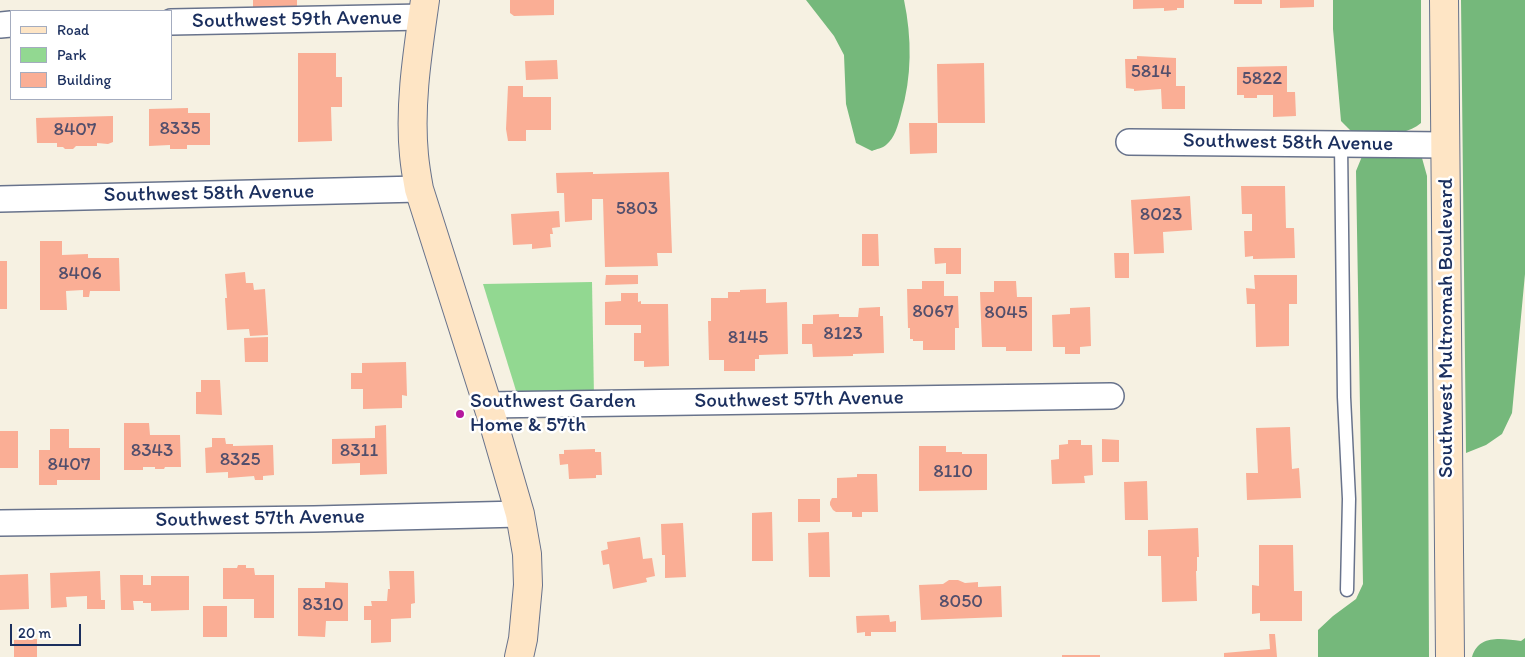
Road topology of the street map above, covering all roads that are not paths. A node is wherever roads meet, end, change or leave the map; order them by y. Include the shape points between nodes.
1 (1444, 0) edge
2 (424, 9) edge
3 (172, 22) edge
4 (1129, 142) dead end
5 (1342, 144) junction
6 (1446, 145) junction
7 (419, 190) junction
8 (0, 199) edge
9 (1110, 396) dead end
10 (487, 405) junction
11 (520, 514) junction
12 (0, 523) edge
13 (1347, 590) dead end
14 (519, 657) edge
15 (1450, 657) edge

1 - 6 street, Southwest Multnomah Boulevard
2 - 3 street, Southwest 59th Avenue
2 - 7 street via 413,120
4 - 5 street, Southwest 58th Avenue
5 - 6 street, Southwest 58th Avenue
5 - 13 lane via 1344,397 1349,499
6 - 15 street, Southwest Multnomah Boulevard
7 - 8 street, Southwest 58th Avenue
7 - 10 street
9 - 10 street, Southwest 57th Avenue
10 - 11 street
11 - 12 street, Southwest 57th Avenue
11 - 14 street via 528,585

